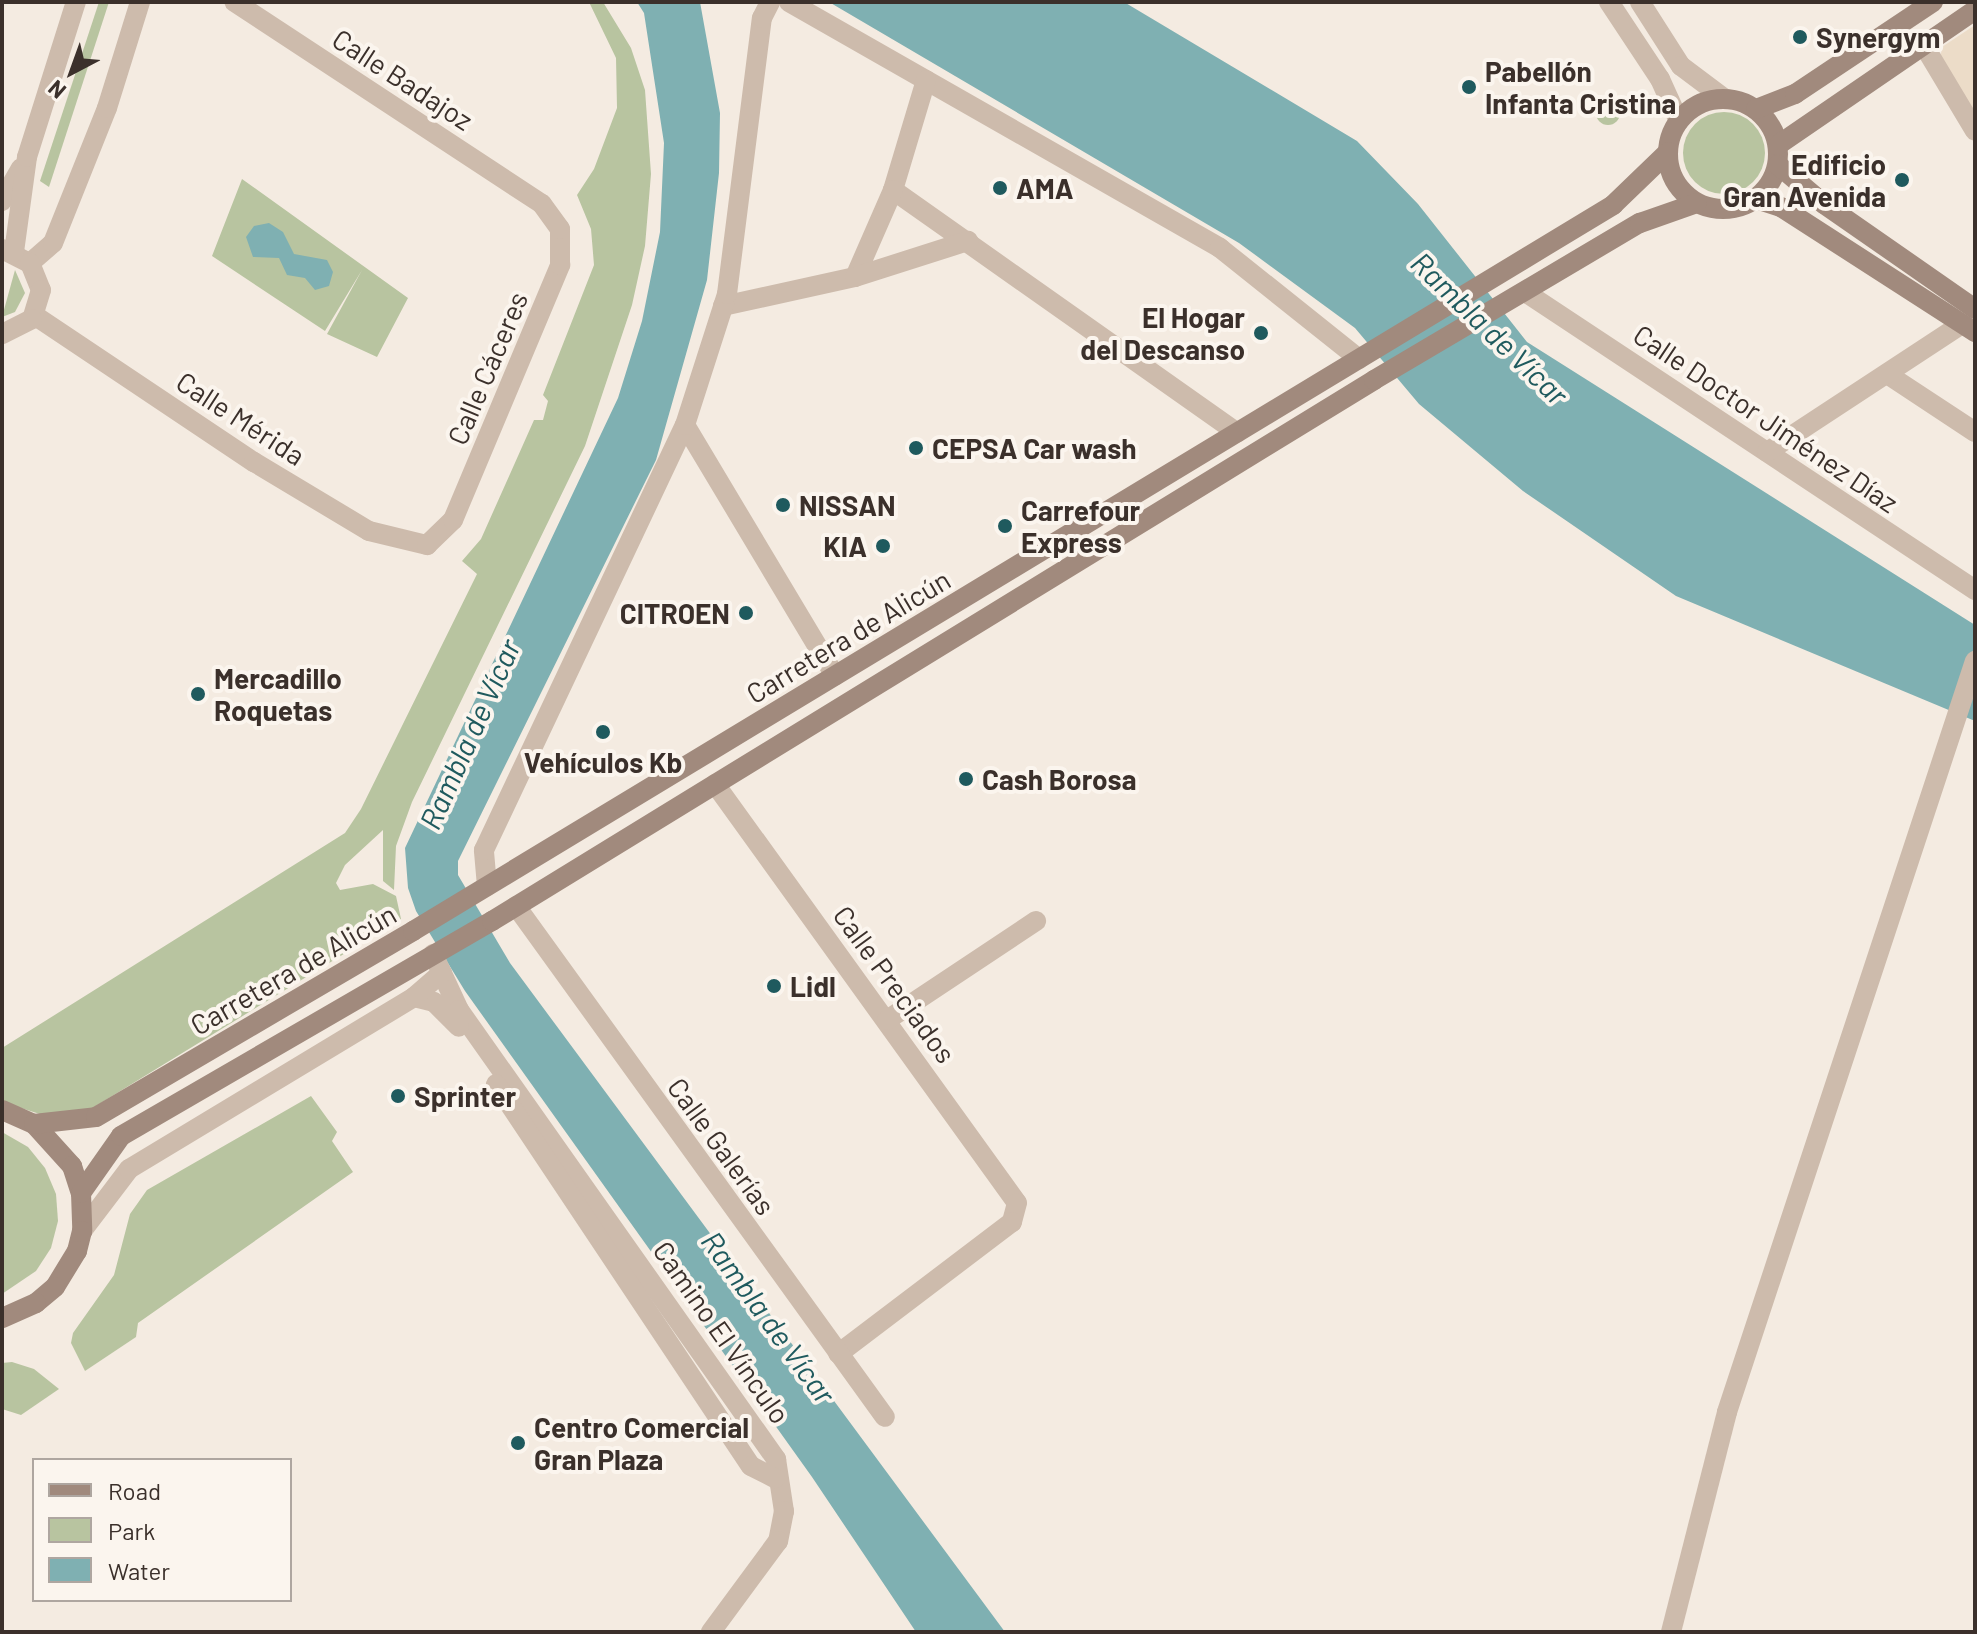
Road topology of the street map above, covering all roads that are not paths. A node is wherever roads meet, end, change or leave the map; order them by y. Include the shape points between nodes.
1 (76, 2) edge
2 (140, 2) edge
3 (234, 2) edge
4 (770, 2) edge
5 (789, 2) edge
6 (1609, 2) edge
7 (1640, 2) edge
8 (1924, 4) edge
9 (1975, 10) edge
10 (1923, 44) junction
11 (926, 80) junction
12 (1725, 99) junction
13 (1756, 109) junction
14 (1679, 121) junction
15 (1975, 131) edge
16 (1668, 152) junction
17 (1778, 155) junction
18 (27, 157) junction
19 (893, 190) junction
20 (1756, 199) junction
21 (2, 201) edge
22 (1697, 203) junction
23 (542, 204) joint
24 (968, 241) junction
25 (15, 255) edge
26 (855, 277) junction
27 (1520, 295) junction
28 (723, 306) junction
29 (34, 315) junction
30 (1971, 322) edge
31 (7, 334) edge
32 (2, 354) edge
33 (1359, 359) junction
34 (1887, 374) junction
35 (685, 425) junction
36 (1975, 432) edge
37 (1237, 433) junction
38 (1767, 452) junction
39 (427, 545) joint
40 (1975, 590) edge
41 (1975, 661) edge
42 (835, 676) junction
43 (715, 784) junction
44 (483, 889) junction
45 (516, 906) junction
46 (1036, 921) dead end
47 (433, 954) junction
48 (442, 973) junction
49 (414, 997) junction
50 (887, 1020) junction
51 (2, 1110) edge
52 (34, 1124) junction
53 (81, 1193) junction
54 (82, 1231) junction
55 (2, 1318) edge
56 (838, 1354) junction
57 (885, 1417) dead end
58 (775, 1478) junction
59 (711, 1632) edge
60 (1671, 1632) edge

1 - 18 street
2 - 25 street via 107,108 53,243
3 - 23 street, Calle Badajoz
4 - 28 street via 762,18
5 - 11 street
6 - 14 street via 1660,79
7 - 12 street via 1681,66
8 - 13 main road via 1795,94
9 - 10 main road
10 - 15 street
10 - 17 main road
11 - 19 street
11 - 33 street via 1220,248
12 - 13 main road
12 - 14 main road via 1707,101
13 - 17 main road
14 - 16 main road
16 - 22 main road via 1681,190
16 - 33 main road, Carretera de Alicún via 1624,198
17 - 20 main road
17 - 30 main road via 1824,204
18 - 21 street
18 - 25 street
19 - 24 street
19 - 26 street
20 - 22 main road via 1727,210
20 - 30 main road via 1781,207
22 - 27 main road, Carretera de Alicún via 1640,223
23 - 39 street, Calle Cáceres via 560,229 560,265 453,520
24 - 26 street
24 - 37 street
25 - 29 street via 41,290
26 - 28 street
27 - 38 street, Calle Doctor Jiménez Díaz
27 - 43 main road, Carretera de Alicún
28 - 35 street
29 - 31 street
29 - 39 street, Calle Mérida via 254,462 369,531
30 - 34 street
31 - 32 street
33 - 37 main road, Carretera de Alicún
34 - 36 street
34 - 38 street
35 - 42 street
35 - 44 street via 484,850
37 - 42 main road, Carretera de Alicún
38 - 40 street, Calle Doctor Jiménez Díaz
41 - 60 street via 1727,1412
42 - 44 main road, Carretera de Alicún
43 - 45 main road, Carretera de Alicún
43 - 50 street, Calle Preciados
44 - 52 main road, Carretera de Alicún via 96,1117
45 - 47 main road, Carretera de Alicún
45 - 56 street, Calle Galerías
46 - 50 street
47 - 48 street, Camino El Vínculo
47 - 53 main road, Carretera de Alicún via 121,1136
48 - 49 street
48 - 58 street, Camino El Vínculo via 459,1010 758,1429 776,1459
49 - 54 street via 151,1154 126,1172
49 - 58 street, Camino El Vínculo via 434,1002 453,1019 751,1466
50 - 56 street, Calle Preciados via 1017,1203 1012,1222
51 - 52 main road
52 - 53 main road via 72,1166
53 - 54 main road
54 - 55 main road via 77,1251 55,1287 36,1303
56 - 57 street, Calle Galerías
58 - 59 street via 784,1511 778,1541

